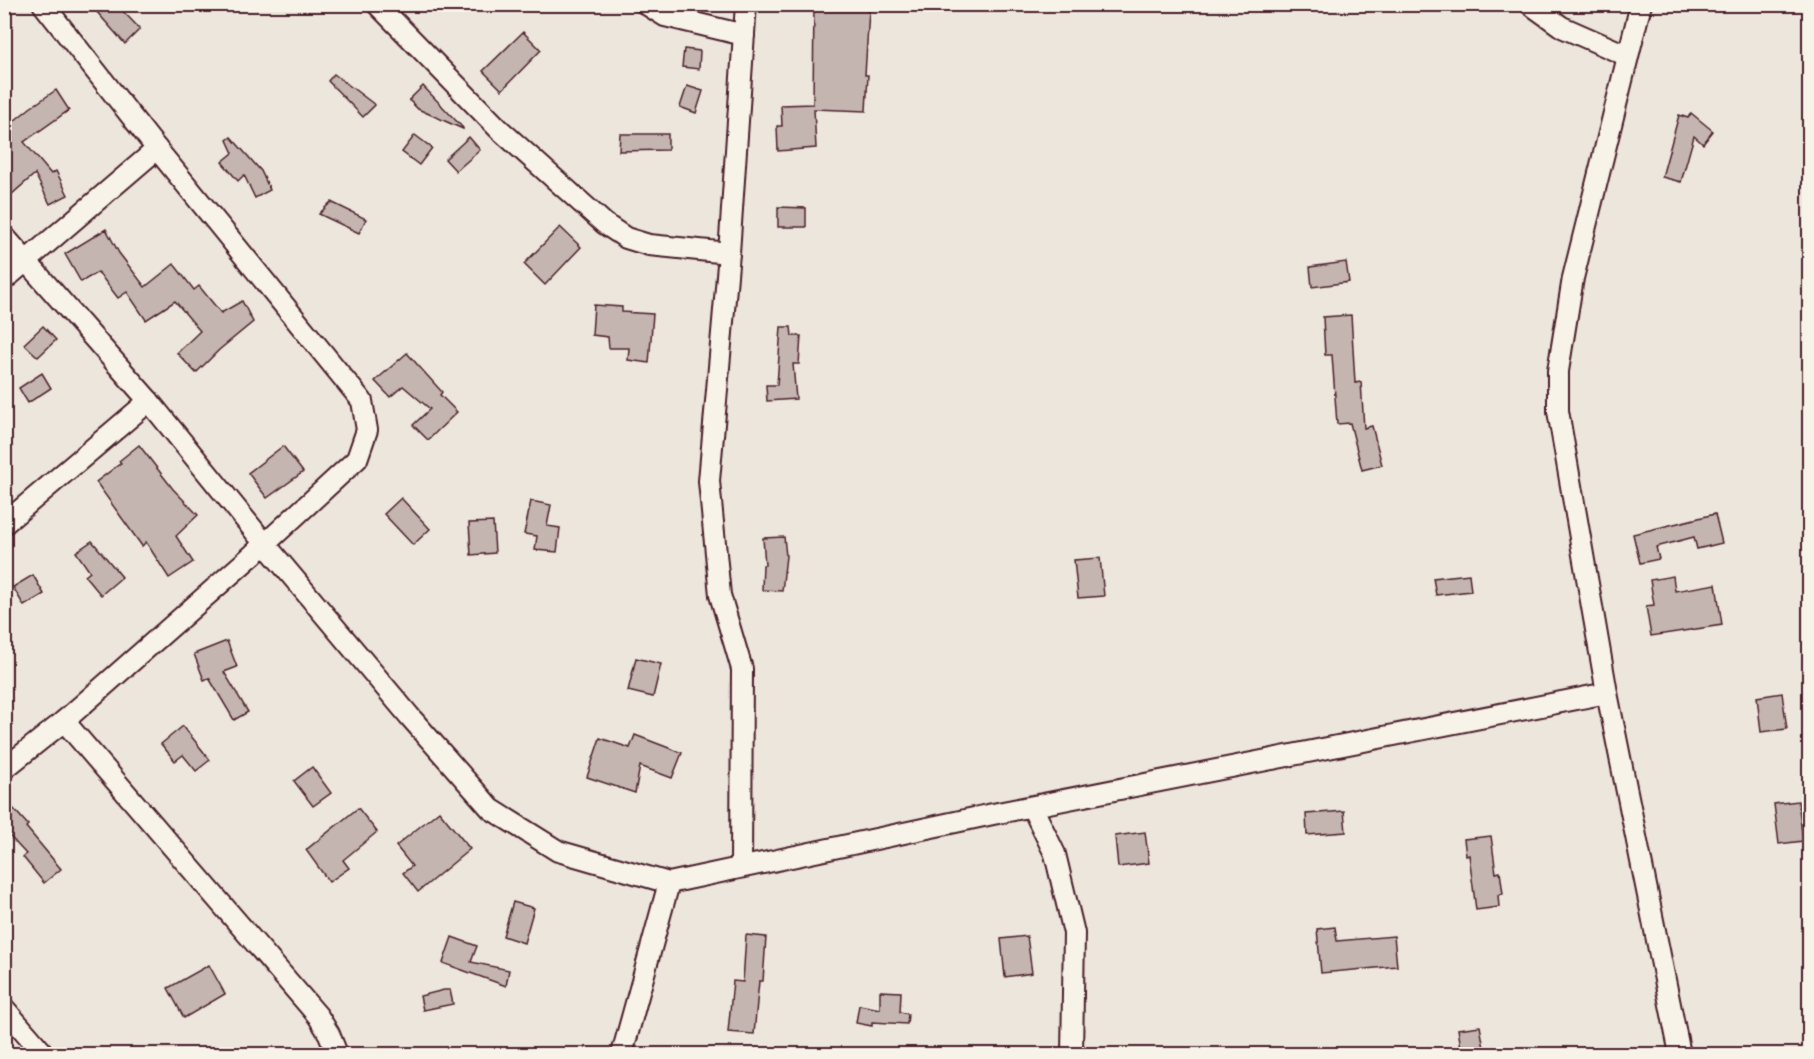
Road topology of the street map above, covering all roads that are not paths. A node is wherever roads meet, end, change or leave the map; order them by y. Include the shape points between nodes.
1 (44, 4) edge
2 (377, 4) edge
3 (646, 4) edge
4 (746, 4) edge
5 (1530, 4) edge
6 (1641, 4) edge
7 (744, 35) junction
8 (1628, 56) junction
9 (157, 149) junction
10 (4, 236) edge
11 (729, 254) junction
12 (27, 262) junction
13 (4, 280) edge
14 (149, 401) junction
15 (4, 524) edge
16 (265, 544) junction
17 (1607, 693) junction
18 (64, 721) junction
19 (4, 769) edge
20 (1032, 807) junction
21 (741, 867) junction
22 (669, 883) junction
23 (4, 1008) edge
24 (44, 1054) edge
25 (337, 1054) edge
26 (622, 1054) edge
27 (1072, 1054) edge
28 (1680, 1054) edge

1 - 9 street
2 - 11 street via 499,129 605,224 626,238 649,245
3 - 7 street via 665,16
4 - 7 street
5 - 8 street via 1562,27
6 - 8 street
7 - 11 street
8 - 17 street via 1573,278 1557,393
9 - 12 street
9 - 16 street via 362,401 367,430 357,459
10 - 12 street
11 - 21 street via 709,481 720,595 742,669
12 - 13 street
12 - 14 street
14 - 15 street
14 - 16 street
16 - 18 street
16 - 22 street via 491,809 558,851
17 - 20 street
17 - 28 street
18 - 19 street
18 - 25 street via 318,1016
20 - 21 street
20 - 27 street via 1055,854 1074,933
21 - 22 street
22 - 26 street
23 - 24 street

